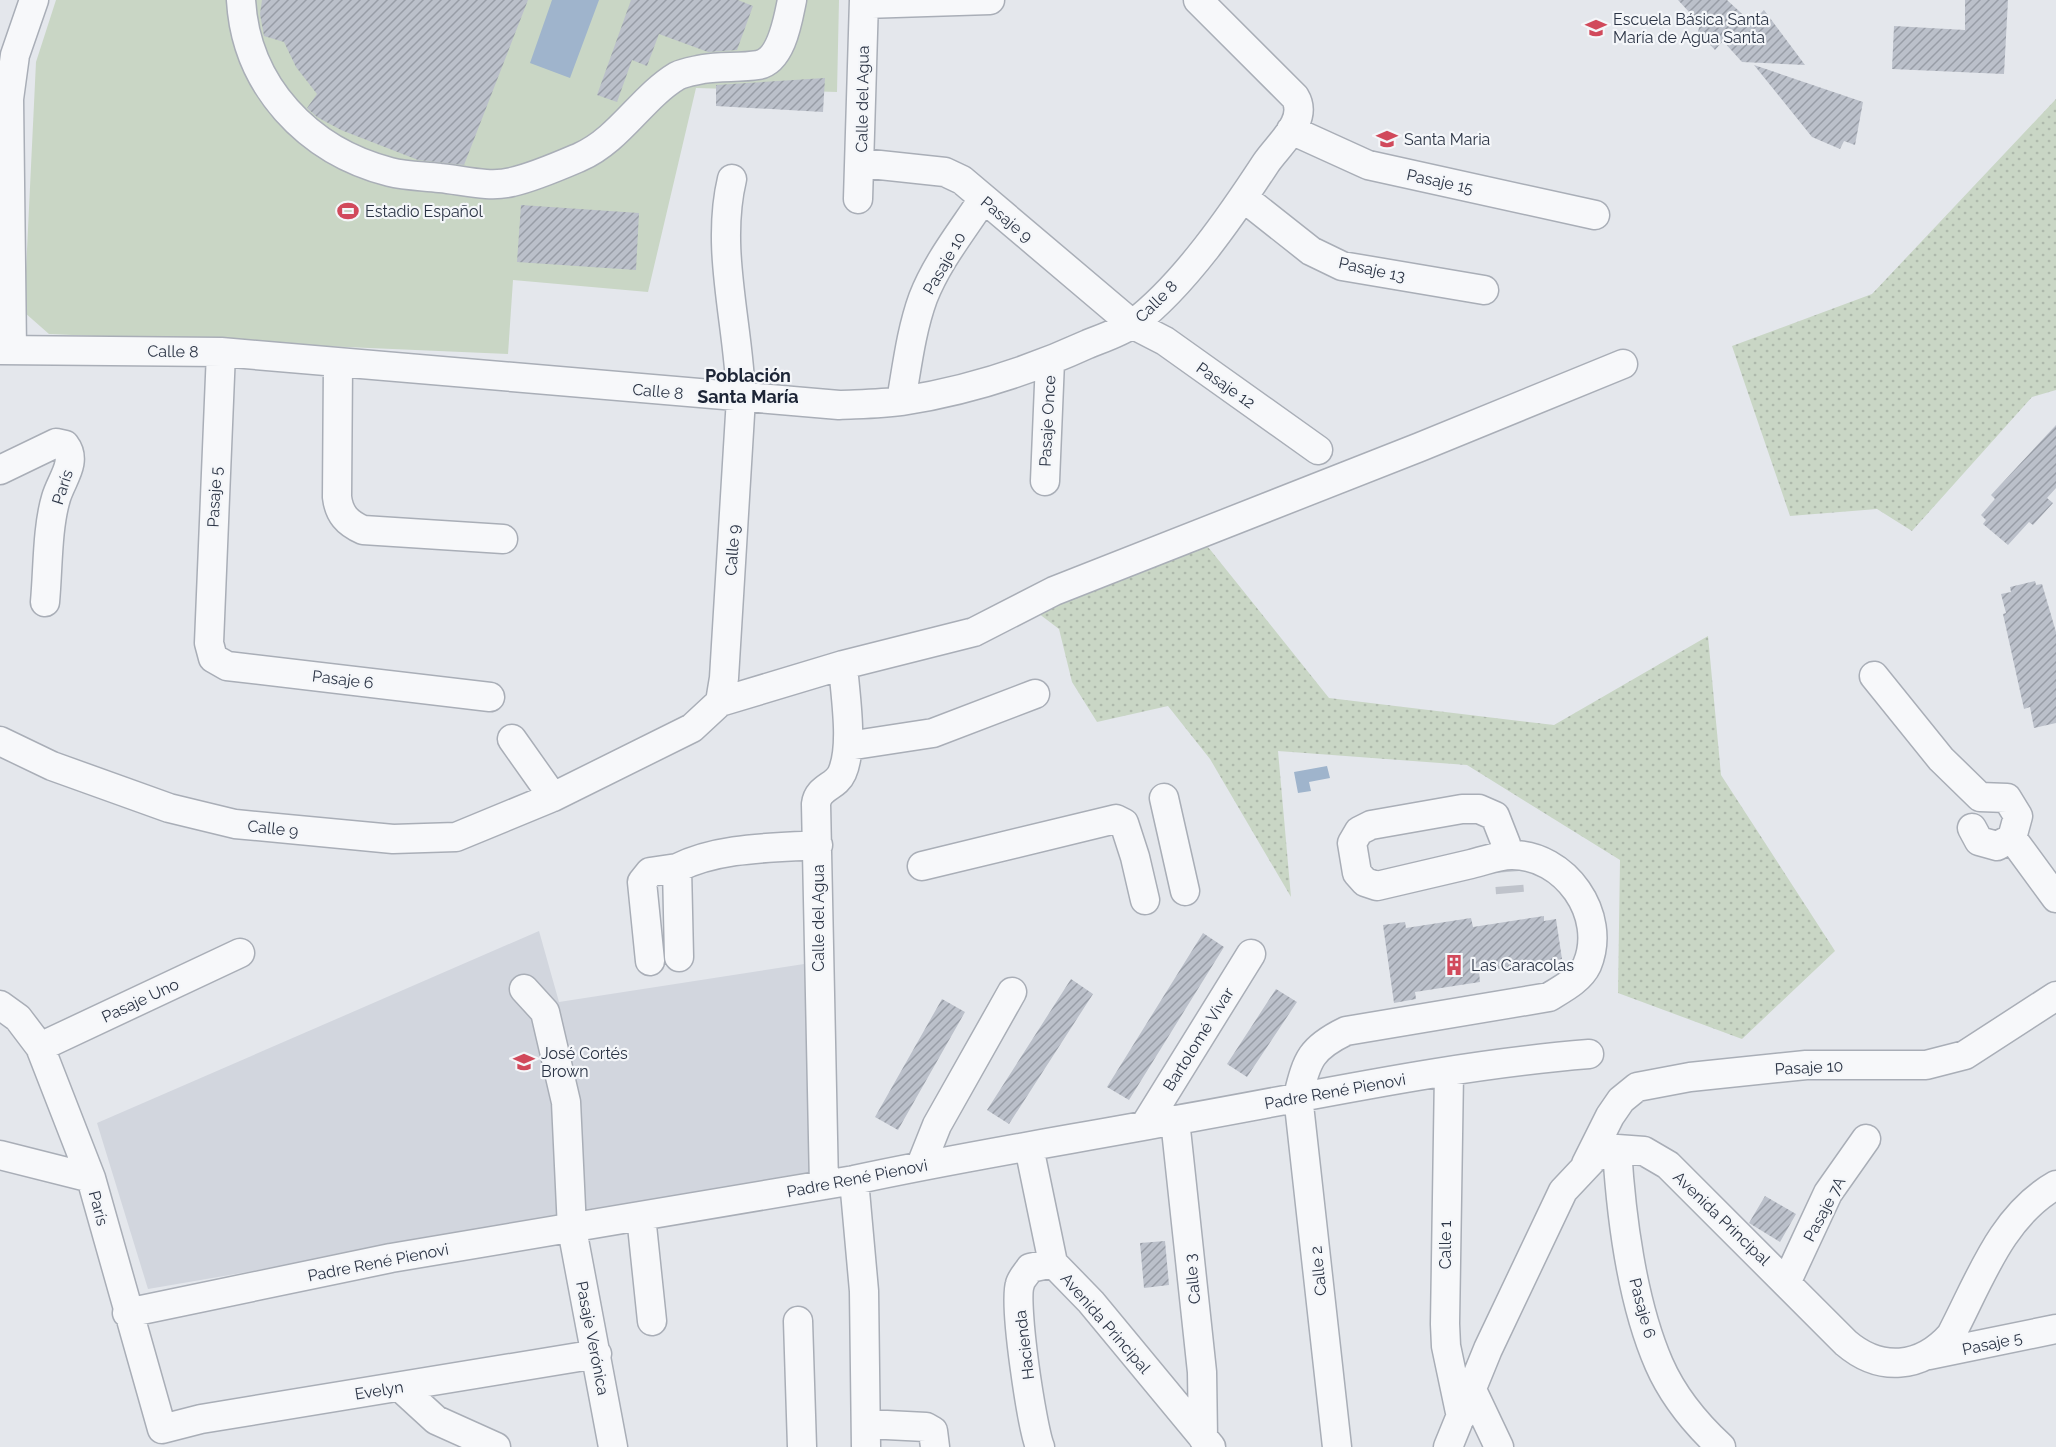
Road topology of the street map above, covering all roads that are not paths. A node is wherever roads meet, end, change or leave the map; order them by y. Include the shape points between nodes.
1 (34, 0) edge
2 (241, 0) edge
3 (792, 0) edge
4 (990, 0) edge
5 (1198, 0) edge
6 (864, 2) edge
7 (4, 100) edge
8 (1295, 117) junction
9 (861, 163) junction
10 (732, 179) dead end
11 (1244, 198) junction
12 (858, 199) dead end
13 (984, 199) junction
14 (1595, 215) dead end
15 (1484, 290) dead end
16 (1132, 324) junction
17 (6, 350) edge
18 (221, 352) junction
19 (1050, 361) junction
20 (1623, 363) dead end
21 (338, 364) junction
22 (741, 398) junction
23 (901, 401) junction
24 (1318, 450) dead end
25 (0, 470) edge
26 (1045, 481) dead end
27 (503, 539) dead end
28 (45, 602) dead end
29 (209, 643) joint
30 (843, 665) junction
31 (1874, 676) dead end
32 (1035, 694) dead end
33 (490, 697) dead end
34 (720, 702) junction
35 (512, 739) dead end
36 (0, 741) edge
37 (848, 746) junction
38 (553, 797) junction
39 (1164, 798) dead end
40 (1972, 828) dead end
41 (2012, 838) junction
42 (1506, 844) tunnel mouth
43 (818, 845) junction
44 (922, 866) dead end
45 (677, 868) junction
46 (1185, 891) dead end
47 (2056, 898) edge
48 (1145, 900) dead end
49 (240, 953) dead end
50 (1251, 954) dead end
51 (679, 957) dead end
52 (650, 961) dead end
53 (524, 989) dead end
54 (1012, 992) dead end
55 (2056, 996) edge
56 (0, 1005) edge
57 (40, 1047) junction
58 (1589, 1054) dead end
59 (1449, 1072) junction
60 (1298, 1096) junction
61 (1175, 1120) junction
62 (1145, 1125) junction
63 (1866, 1139) dead end
64 (1029, 1147) junction
65 (1617, 1149) junction
66 (0, 1155) edge
67 (1586, 1164) junction
68 (921, 1165) junction
69 (91, 1178) junction
70 (854, 1180) junction
71 (824, 1185) junction
72 (2056, 1185) edge
73 (641, 1216) junction
74 (572, 1228) junction
75 (1053, 1263) junction
76 (1787, 1281) junction
77 (127, 1312) junction
78 (652, 1321) dead end
79 (798, 1321) dead end
80 (2056, 1329) edge
81 (597, 1354) junction
82 (1929, 1356) junction
83 (400, 1387) junction
84 (1472, 1390) junction
85 (1461, 1417) junction
86 (162, 1429) joint
87 (867, 1436) edge
88 (1207, 1443) edge
89 (496, 1447) edge
90 (613, 1447) edge
91 (802, 1447) edge
92 (935, 1447) edge
93 (1040, 1447) edge
94 (1337, 1447) edge
95 (1448, 1447) edge
96 (1499, 1447) edge
97 (1721, 1447) edge

1 - 7 street
2 - 3 street via 242,26 264,83 286,113 321,142 391,173 510,183 583,156 682,73 760,65 770,58 778,44
4 - 6 street
5 - 8 street via 1295,97
6 - 9 street, Calle del Agua
7 - 17 street
8 - 11 street, Calle 8
8 - 14 street, Pasaje 15 via 1368,165
9 - 12 street, Calle del Agua
9 - 13 street, Pasaje 9 via 945,172 962,180
10 - 22 street via 725,208 725,236
11 - 15 street, Pasaje 13 via 1311,250 1342,266
11 - 16 street, Calle 8 via 1165,294
13 - 16 street, Pasaje 9
13 - 23 street, Pasaje 10 via 938,266 923,297
16 - 19 street, Calle 8
16 - 24 street, Pasaje 12 via 1165,341
17 - 18 street, Calle 8
18 - 21 street, Calle 8
18 - 29 street, Pasaje 5
19 - 23 street, Calle 8 via 969,387
19 - 26 street, Pasaje Once
20 - 30 street, Calle 9 via 1054,591 974,632
21 - 22 street, Calle 8
21 - 27 street via 337,497 344,518 363,530
22 - 23 street, Calle 8 via 839,405
22 - 34 street, Calle 9
25 - 28 street, París via 56,443 65,445 70,452 70,463 56,498
29 - 33 street, Pasaje 6 via 213,658 227,666
30 - 34 street, Calle 9
30 - 37 street, Calle del Agua
31 - 41 street via 1941,759 1980,797 2007,798 2018,816
32 - 37 street via 933,732
34 - 38 street, Calle 9 via 692,728
35 - 38 street
36 - 38 street, Calle 9 via 52,766 169,808 235,824 326,834 393,839 456,837
37 - 43 street, Calle del Agua via 842,775 817,797
39 - 46 street
40 - 41 street via 1979,841 1997,846
41 - 47 street
42 - 60 street via 1495,816 1479,809 1371,825 1359,831 1352,843 1357,873 1365,882 1377,886 1511,855 1538,859 1560,870 1581,893 1593,934 1586,966 1572,983 1549,998 1346,1031 1324,1041 1312,1054
43 - 45 street via 696,858
43 - 71 street, Calle del Agua via 817,969
44 - 48 street via 1116,819 1124,823
45 - 51 street
45 - 52 street via 650,872 642,882
49 - 57 street, Pasaje Uno
50 - 62 street, Bartolomé Vivar
53 - 74 street, Pasaje Verónica via 545,1012 566,1102
54 - 68 street via 937,1125
55 - 67 street, Pasaje 10 via 1965,1055 1926,1065 1806,1065 1690,1077 1637,1087 1610,1116
56 - 57 street, París via 18,1018
57 - 69 street, París
58 - 59 street, Padre René Pienovi
59 - 60 street, Padre René Pienovi
59 - 85 street, Calle 1 via 1445,1324
60 - 61 street, Padre René Pienovi
60 - 94 street, Calle 2
61 - 62 street, Padre René Pienovi
61 - 88 street, Calle 3
62 - 64 street, Padre René Pienovi
63 - 76 street, Pasaje 7A via 1828,1193
64 - 68 street, Padre René Pienovi
64 - 75 street, Avenida Principal
65 - 67 street
65 - 76 street, Avenida Principal via 1644,1151 1668,1165
65 - 97 street, Pasaje 6 via 1621,1213 1639,1298 1658,1362 1687,1411
66 - 69 street
67 - 84 street via 1563,1191
68 - 70 street, Padre René Pienovi
69 - 77 street, París
70 - 71 street, Padre René Pienovi
70 - 87 street via 864,1291
71 - 73 street, Padre René Pienovi
72 - 82 street via 2036,1198 2009,1225 1951,1335
73 - 74 street, Padre René Pienovi
73 - 78 street
74 - 77 street, Padre René Pienovi via 391,1258
74 - 81 street, Pasaje Verónica
75 - 88 street, Avenida Principal via 1091,1302
75 - 93 street, Hacienda via 1030,1268 1020,1283 1018,1307
76 - 82 street, Avenida Principal via 1857,1352 1870,1359 1893,1364
77 - 86 street, París
79 - 91 street
80 - 82 street, Pasaje 5
81 - 83 street, Evelyn
81 - 90 street, Pasaje Verónica
83 - 86 street, Evelyn via 201,1419
83 - 89 street via 436,1420
84 - 85 street
84 - 96 street
85 - 95 street
87 - 92 street via 926,1427 933,1431

